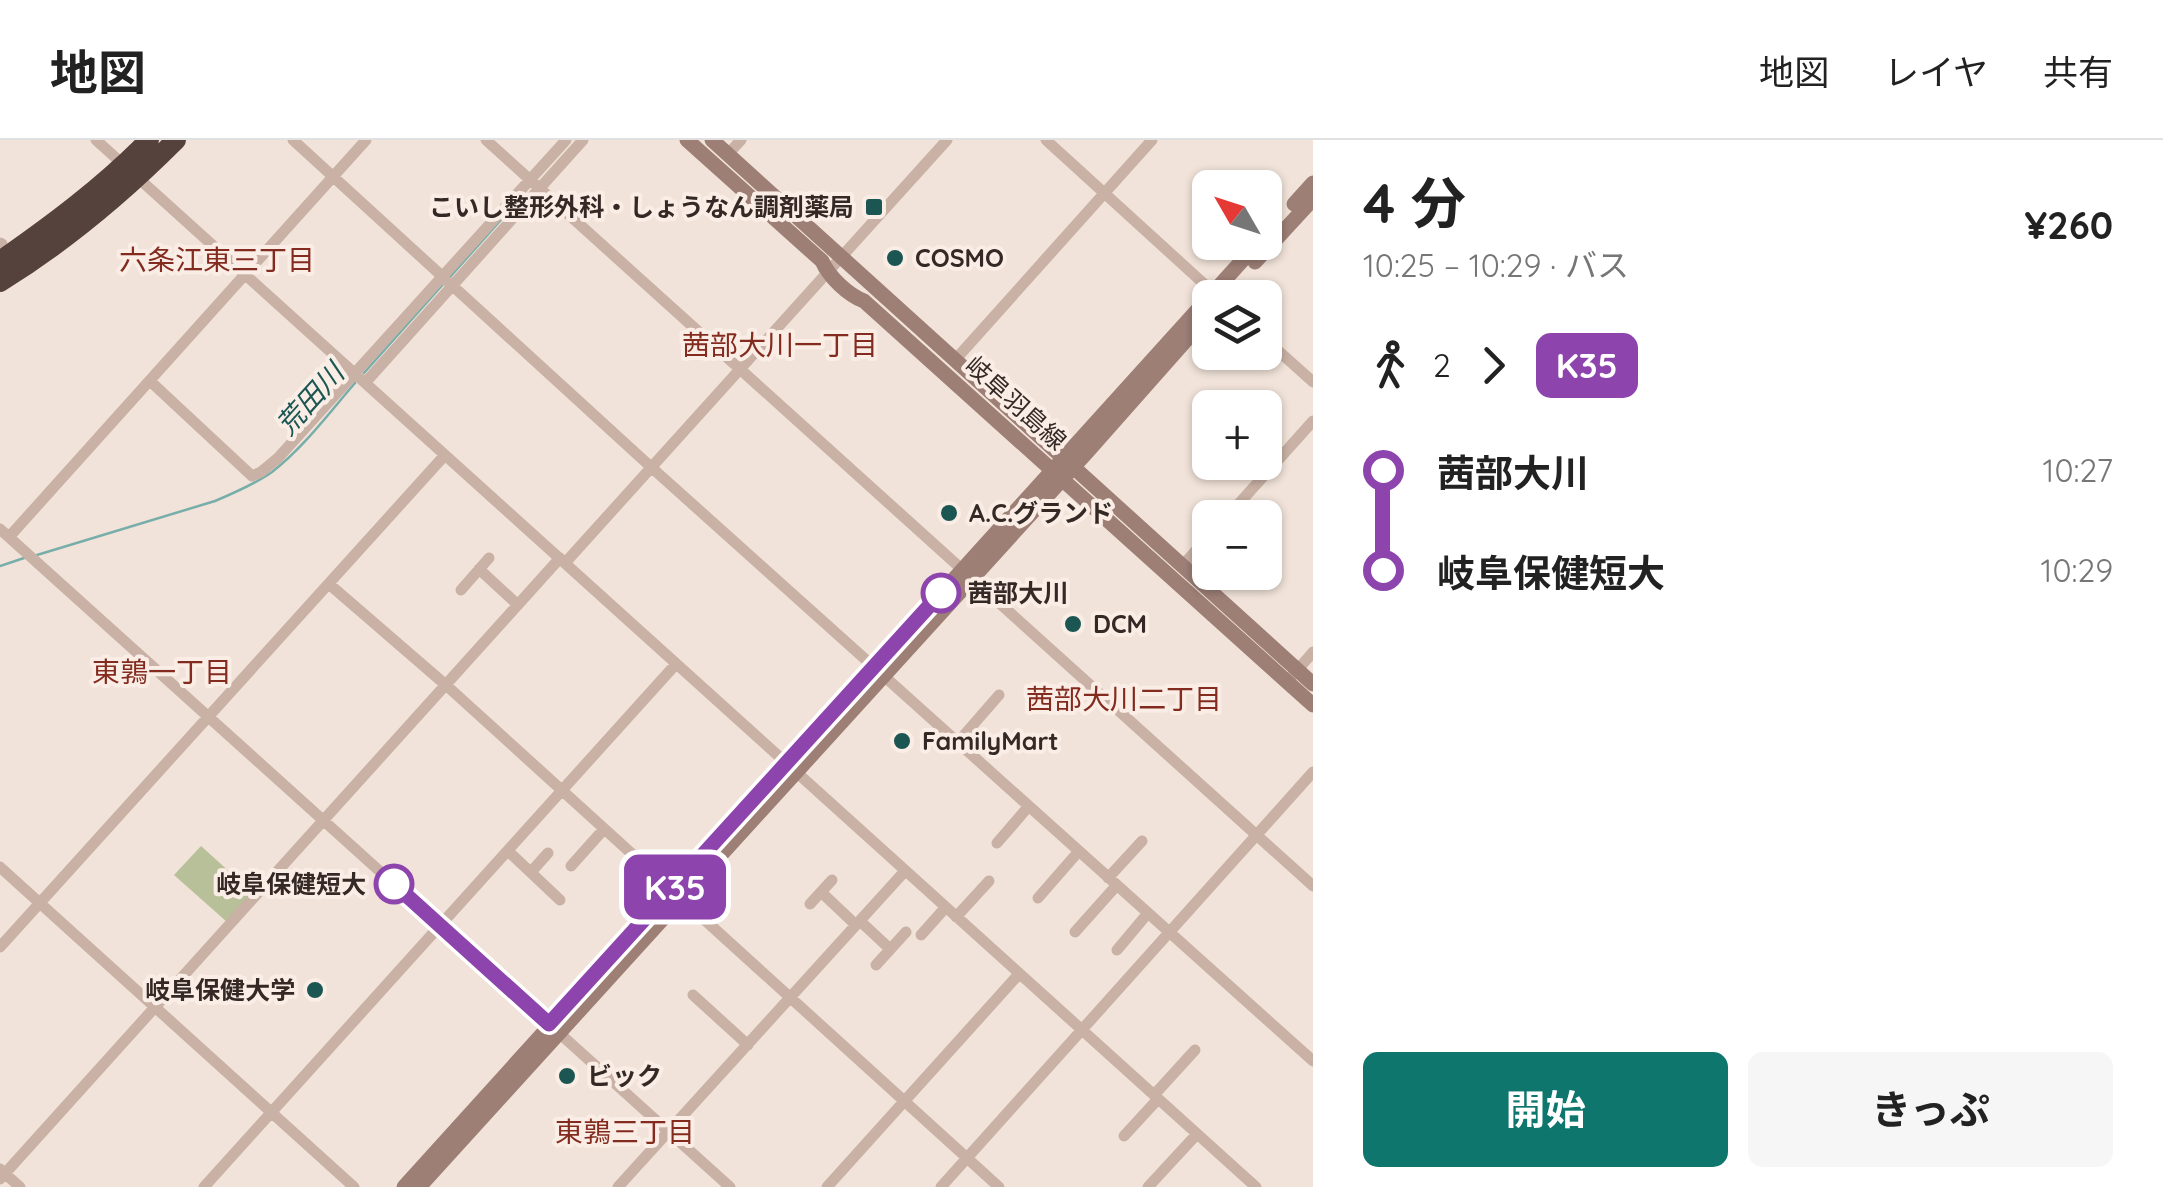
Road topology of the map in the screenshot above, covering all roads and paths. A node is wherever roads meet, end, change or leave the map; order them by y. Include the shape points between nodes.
1 (96, 140) edge
2 (150, 140) edge
3 (176, 140) edge
4 (293, 140) edge
5 (366, 140) edge
6 (486, 140) edge
7 (566, 140) edge
8 (583, 140) edge
9 (687, 140) edge
10 (712, 140) edge
11 (740, 140) edge
12 (947, 140) edge
13 (1046, 140) edge
14 (1152, 140) edge
15 (728, 154) junction
16 (131, 172) junction
17 (334, 176) junction
18 (1313, 183) edge
19 (535, 184) junction
20 (1104, 193) junction
21 (1313, 198) edge
22 (80, 215) junction
23 (1282, 217) edge
24 (1, 249) edge
25 (840, 257) junction
26 (1246, 260) edge
27 (827, 272) junction
28 (246, 275) junction
29 (448, 280) junction
30 (1202, 280) edge
31 (1231, 280) edge
32 (1234, 280) edge
33 (0, 282) edge
34 (1192, 325) edge
35 (1192, 332) edge
36 (1282, 354) edge
37 (955, 360) junction
38 (740, 368) junction
39 (360, 378) junction
40 (150, 381) junction
41 (1313, 382) edge
42 (1313, 421) edge
43 (445, 455) junction
44 (651, 466) junction
45 (1063, 468) junction
46 (1242, 500) edge
47 (4, 533) edge
48 (1192, 555) edge
49 (490, 558) dead end
50 (562, 560) junction
51 (1183, 565) junction
52 (480, 569) junction
53 (967, 574) junction
54 (329, 584) junction
55 (461, 590) dead end
56 (518, 605) junction
57 (1313, 652) edge
58 (676, 664) junction
59 (879, 671) junction
60 (1292, 676) junction
61 (1313, 684) edge
62 (446, 686) junction
63 (999, 695) dead end
64 (1313, 705) edge
65 (209, 716) junction
66 (958, 742) junction
67 (792, 767) junction
68 (1313, 772) edge
69 (562, 791) junction
70 (1029, 806) junction
71 (324, 820) junction
72 (604, 828) junction
73 (1256, 835) junction
74 (1142, 841) dead end
75 (997, 842) dead end
76 (508, 851) junction
77 (1078, 851) junction
78 (548, 853) dead end
79 (570, 866) dead end
80 (0, 868) edge
81 (905, 871) junction
82 (531, 872) junction
83 (832, 880) dead end
84 (1112, 881) junction
85 (989, 882) dead end
86 (1313, 886) edge
87 (821, 892) junction
88 (676, 894) junction
89 (1038, 898) dead end
90 (560, 900) dead end
91 (40, 904) junction
92 (810, 904) dead end
93 (946, 907) junction
94 (1148, 913) junction
95 (956, 917) junction
96 (858, 923) junction
97 (441, 926) junction
98 (906, 932) dead end
99 (1074, 932) dead end
100 (1168, 932) junction
101 (920, 935) dead end
102 (0, 948) edge
103 (890, 949) junction
104 (1117, 950) dead end
105 (876, 965) dead end
106 (1019, 974) junction
107 (693, 994) dead end
108 (790, 998) junction
109 (155, 1007) junction
110 (554, 1028) junction
111 (1082, 1029) junction
112 (748, 1044) junction
113 (1195, 1050) dead end
114 (1313, 1061) edge
115 (1156, 1097) junction
116 (904, 1101) junction
117 (272, 1112) junction
118 (669, 1131) junction
119 (1197, 1134) junction
120 (1124, 1136) dead end
121 (967, 1159) junction
122 (2, 1174) edge
123 (20, 1187) edge
124 (204, 1187) edge
125 (354, 1187) edge
126 (404, 1187) edge
127 (419, 1187) edge
128 (618, 1187) edge
129 (730, 1187) edge
130 (826, 1187) edge
131 (941, 1187) edge
132 (999, 1187) edge
133 (1148, 1187) edge
134 (1256, 1187) edge

1 - 16 street
2 - 16 highway
3 - 16 highway
4 - 17 street
5 - 17 street
6 - 19 street
7 - 19 street
8 - 19 street
9 - 27 street, 岐阜羽島線
10 - 15 street, 岐阜羽島線
11 - 15 street
12 - 25 street
13 - 20 street
14 - 20 street
15 - 25 street, 岐阜羽島線
16 - 22 highway
16 - 28 street
17 - 28 street
17 - 29 street
18 - 23 street
19 - 29 street
19 - 38 street
20 - 30 street
20 - 37 street
21 - 32 street
22 - 24 highway
22 - 33 highway
25 - 27 street
25 - 37 street, 岐阜羽島線
26 - 31 street
27 - 38 street
27 - 45 street, 岐阜羽島線
28 - 39 street
28 - 40 street
29 - 39 street
29 - 44 street
34 - 45 street
35 - 45 street
36 - 41 street
37 - 45 street, 岐阜羽島線
38 - 44 street
38 - 53 street
39 - 40 street via 252,476
39 - 43 street
40 - 47 street
42 - 46 street
43 - 50 street
43 - 54 street
44 - 50 street
44 - 59 street
45 - 51 street, 岐阜羽島線
45 - 53 street
45 - 60 street, 岐阜羽島線
47 - 65 street
48 - 51 street
49 - 52 street
50 - 56 street
50 - 58 street
51 - 60 street, 岐阜羽島線
52 - 55 street
52 - 56 street
53 - 59 street
53 - 73 street
54 - 62 street
54 - 65 street
56 - 62 street
57 - 60 street
58 - 67 street
58 - 69 street
59 - 66 street
59 - 67 street
60 - 61 street, 岐阜羽島線
60 - 64 street, 岐阜羽島線
62 - 69 street
62 - 71 street
63 - 66 street
65 - 71 street
65 - 91 street
66 - 70 street
67 - 81 street
67 - 88 street
68 - 73 street
69 - 72 street
69 - 76 street
70 - 75 street
70 - 77 street
71 - 97 street
71 - 109 street
72 - 79 street
72 - 88 street
73 - 86 street
73 - 100 street
74 - 84 street
76 - 82 street
76 - 97 street
77 - 84 street
77 - 89 street
78 - 82 street
80 - 91 street
81 - 93 street
81 - 96 street
82 - 90 street
83 - 87 street
84 - 94 street
84 - 99 street
85 - 95 street
87 - 92 street
87 - 96 street
88 - 108 street
88 - 110 street
91 - 102 street
91 - 109 street
93 - 95 street
93 - 101 street
94 - 100 street
94 - 104 street
95 - 106 street
96 - 103 street
96 - 108 street
97 - 110 street
97 - 117 street
98 - 103 street
100 - 111 street
100 - 114 street
103 - 105 street
106 - 111 street
106 - 116 street
107 - 112 street
108 - 112 street
108 - 116 street
109 - 117 street
109 - 122 street
110 - 118 street
110 - 126 street
110 - 127 street
111 - 115 street
111 - 121 street
112 - 118 street
113 - 115 street
115 - 119 street
115 - 120 street
116 - 121 street
116 - 130 street
117 - 124 street
117 - 125 street
118 - 128 street
118 - 129 street
119 - 133 street
119 - 134 street
121 - 131 street
121 - 132 street
122 - 123 street

